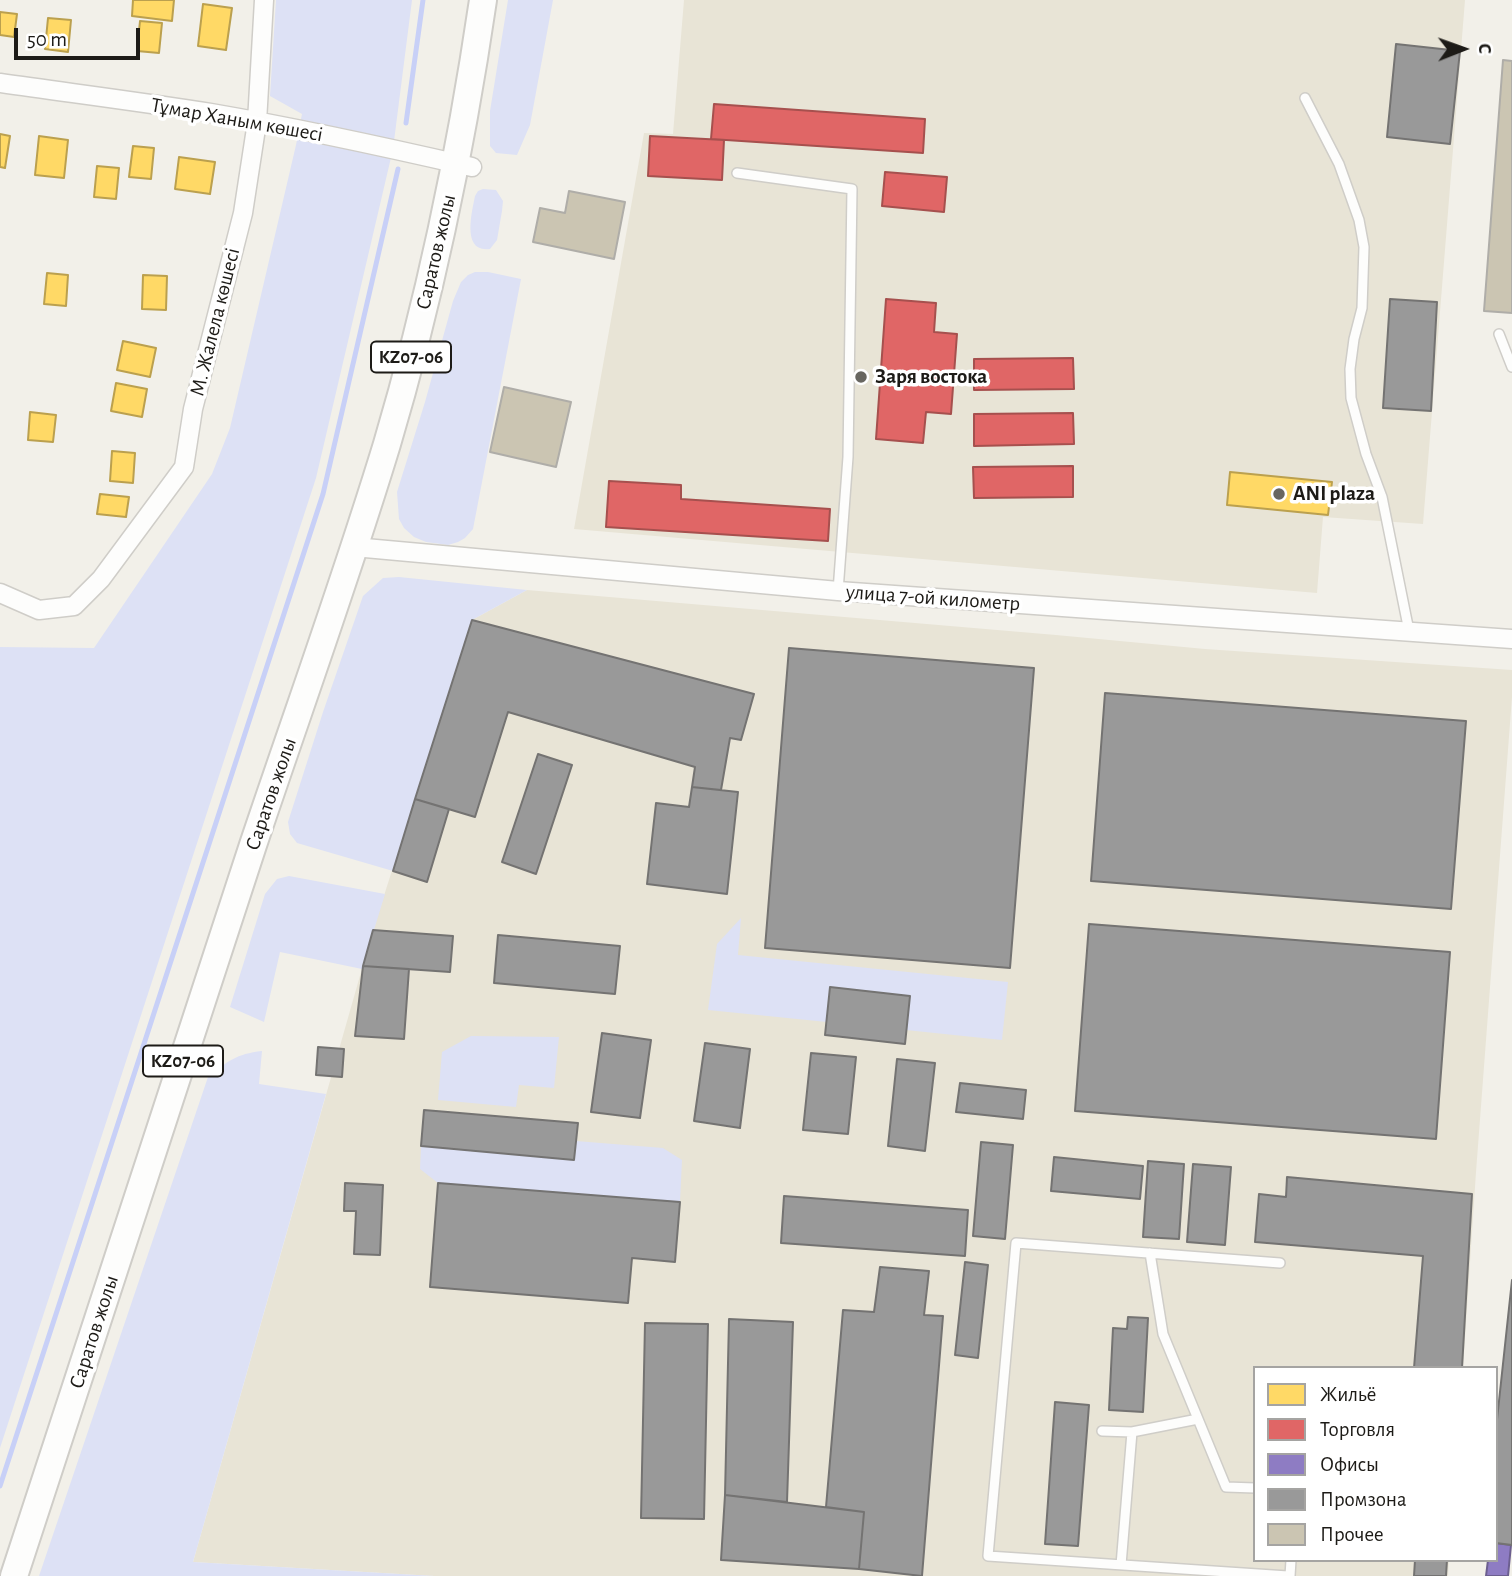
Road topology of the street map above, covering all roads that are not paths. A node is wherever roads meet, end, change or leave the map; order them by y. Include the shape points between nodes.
1 (264, 0) edge
2 (483, 0) edge
3 (500, 0) edge
4 (0, 83) edge
5 (1305, 97) dead end
6 (257, 122) junction
7 (464, 165) junction
8 (737, 173) dead end
9 (1499, 334) dead end
10 (1512, 367) edge
11 (362, 548) junction
12 (838, 592) junction
13 (0, 593) edge
14 (1409, 631) junction
15 (1512, 639) edge
16 (1150, 1253) junction
17 (1280, 1263) dead end
18 (1198, 1419) junction
19 (1102, 1431) dead end
20 (1132, 1432) junction
21 (1253, 1488) edge
22 (1121, 1565) junction
23 (14, 1576) edge
24 (31, 1576) edge
25 (1289, 1576) edge

1 - 6 street, М. Жалела көшесі
2 - 7 main road, Саратов жолы / KZ07-06
3 - 7 main road, Саратов жолы / KZ07-06
4 - 6 street, Тұмар Ханым көшесі
5 - 14 lane via 1339,164 1359,220 1365,271 1350,369 1351,398 1382,497
6 - 7 street, Тұмар Ханым көшесі
6 - 13 street, М. Жалела көшесі via 243,213 193,409 184,467 101,579 74,606 39,610
7 - 11 main road, Саратов жолы / KZ07-06 via 449,273 421,384 398,461
8 - 12 lane via 852,188 848,457
9 - 10 lane
11 - 12 street, улица 7-ой километр
11 - 23 main road, Саратов жолы / KZ07-06
11 - 24 main road, Саратов жолы / KZ07-06
12 - 14 street, улица 7-ой километр
14 - 15 street, улица 7-ой километр
16 - 17 lane
16 - 18 lane via 1163,1334
16 - 22 lane via 1016,1242 988,1556
18 - 20 lane
18 - 21 lane via 1226,1487
19 - 20 lane
20 - 22 lane
22 - 25 lane

